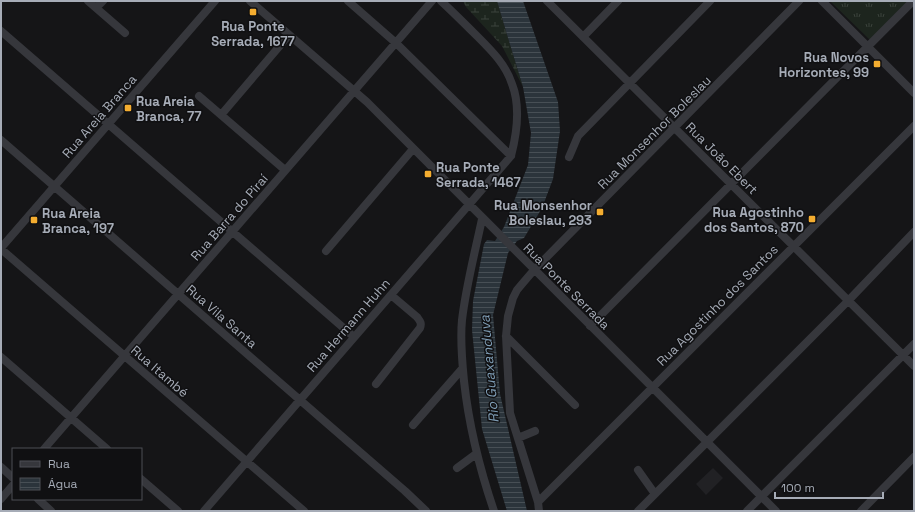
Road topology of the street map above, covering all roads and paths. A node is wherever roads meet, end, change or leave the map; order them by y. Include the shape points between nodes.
1 (88, 1) edge
2 (103, 1) edge
3 (215, 1) edge
4 (250, 1) edge
5 (348, 1) edge
6 (432, 1) edge
7 (441, 1) edge
8 (547, 1) edge
9 (618, 1) edge
10 (710, 1) edge
11 (799, 1) edge
12 (822, 1) edge
13 (914, 1) edge
14 (96, 8) junction
15 (1, 31) edge
16 (125, 33) dead end
17 (289, 35) junction
18 (582, 37) junction
19 (396, 43) junction
20 (868, 47) junction
21 (629, 83) junction
22 (354, 91) junction
23 (914, 93) edge
24 (199, 96) dead end
25 (221, 115) junction
26 (108, 124) junction
27 (914, 126) edge
28 (674, 128) junction
29 (1, 140) edge
30 (413, 149) junction
31 (511, 156) junction
32 (569, 157) dead end
33 (285, 170) junction
34 (731, 185) junction
35 (54, 186) junction
36 (468, 204) junction
37 (482, 219) junction
38 (232, 232) junction
39 (914, 232) edge
40 (793, 246) junction
41 (1, 248) edge
42 (326, 251) dead end
43 (534, 270) junction
44 (178, 294) junction
45 (391, 295) junction
46 (848, 301) junction
47 (590, 326) junction
48 (506, 336) junction
49 (354, 337) junction
50 (914, 344) edge
51 (903, 355) junction
52 (125, 356) junction
53 (1, 357) edge
54 (914, 366) edge
55 (462, 368) junction
56 (376, 384) dead end
57 (652, 388) junction
58 (300, 400) junction
59 (575, 405) dead end
60 (71, 418) junction
61 (413, 425) dead end
62 (535, 431) dead end
63 (518, 438) junction
64 (707, 442) junction
65 (45, 448) edge
66 (106, 448) edge
67 (476, 454) junction
68 (914, 457) edge
69 (247, 461) junction
70 (1, 467) edge
71 (458, 468) dead end
72 (638, 470) dead end
73 (12, 477) edge
74 (142, 479) edge
75 (12, 486) edge
76 (655, 494) junction
77 (761, 497) junction
78 (1, 499) edge
79 (39, 500) edge
80 (538, 502) junction
81 (52, 511) edge
82 (178, 511) edge
83 (204, 511) edge
84 (304, 511) edge
85 (426, 511) edge
86 (494, 511) edge
87 (539, 511) edge
88 (638, 511) edge
89 (747, 511) edge
90 (776, 511) edge
91 (861, 511) edge

1 - 14 street
2 - 14 street
3 - 26 street, Rua Areia Branca
4 - 17 street, Rua Ponte Serrada
5 - 19 street
6 - 19 street, Rua Barra do Piraí
7 - 31 street via 495,55 509,76 513,85 517,114
8 - 18 street, Rua João Ebert
9 - 18 street
10 - 21 street
11 - 28 street, Rua Monsenhor Boleslau
12 - 20 street
13 - 20 street
14 - 16 street
15 - 26 street
17 - 22 street, Rua Ponte Serrada
17 - 25 street
18 - 21 street, Rua João Ebert
19 - 22 street, Rua Barra do Piraí
19 - 31 street
20 - 23 street
20 - 34 street
21 - 28 street, Rua João Ebert
21 - 32 street via 578,136
22 - 30 street, Rua Ponte Serrada
22 - 33 street, Rua Barra do Piraí
24 - 25 street
25 - 33 street
26 - 35 street, Rua Areia Branca
26 - 38 street
27 - 40 street, Rua Agostinho dos Santos
28 - 34 street, Rua João Ebert
28 - 43 street, Rua Monsenhor Boleslau
29 - 35 street, Rua Vila Santa
30 - 36 street, Rua Ponte Serrada
30 - 42 street
31 - 36 street, Rua Hermann Huhn
33 - 38 street, Rua Barra do Piraí
34 - 40 street, Rua João Ebert
34 - 47 street
35 - 41 street, Rua Areia Branca
35 - 44 street, Rua Vila Santa
36 - 37 street, Rua Ponte Serrada
36 - 45 street, Rua Hermann Huhn
37 - 43 street, Rua Ponte Serrada
37 - 55 street via 465,300 461,338
38 - 44 street, Rua Barra do Piraí
38 - 49 street
39 - 46 street
40 - 46 street, Rua João Ebert
40 - 57 street, Rua Agostinho dos Santos
41 - 52 street, Rua Itambé
43 - 47 street, Rua Ponte Serrada
43 - 48 street, Rua Monsenhor Boleslau via 513,298
44 - 52 street, Rua Barra do Piraí
44 - 58 street, Rua Vila Santa
45 - 49 street, Rua Hermann Huhn
45 - 56 street via 417,317 421,325
46 - 51 street, Rua João Ebert
46 - 64 street
47 - 57 street, Rua Ponte Serrada
48 - 59 street
48 - 63 street, Rua Monsenhor Boleslau via 510,413
49 - 58 street, Rua Hermann Huhn
50 - 51 street
51 - 54 street, Rua João Ebert
51 - 77 street
52 - 60 street, Rua Barra do Piraí
52 - 69 street, Rua Itambé
53 - 60 street
55 - 61 street
55 - 67 street
57 - 64 street, Rua Ponte Serrada
57 - 80 street, Rua Agostinho dos Santos
58 - 69 street, Rua Hermann Huhn
58 - 85 street, Rua Vila Santa
60 - 65 street, Rua Barra do Piraí
60 - 66 street
62 - 63 street
63 - 80 street, Rua Monsenhor Boleslau
64 - 76 street
64 - 77 street, Rua Ponte Serrada
67 - 71 street
67 - 86 street
68 - 91 street
69 - 83 street, Rua Hermann Huhn
69 - 84 street, Rua Itambé
70 - 73 street
72 - 76 street
74 - 82 street
75 - 78 street
76 - 88 street
77 - 89 street
77 - 90 street, Rua Ponte Serrada
79 - 81 street
80 - 87 street, Rua Monsenhor Boleslau

